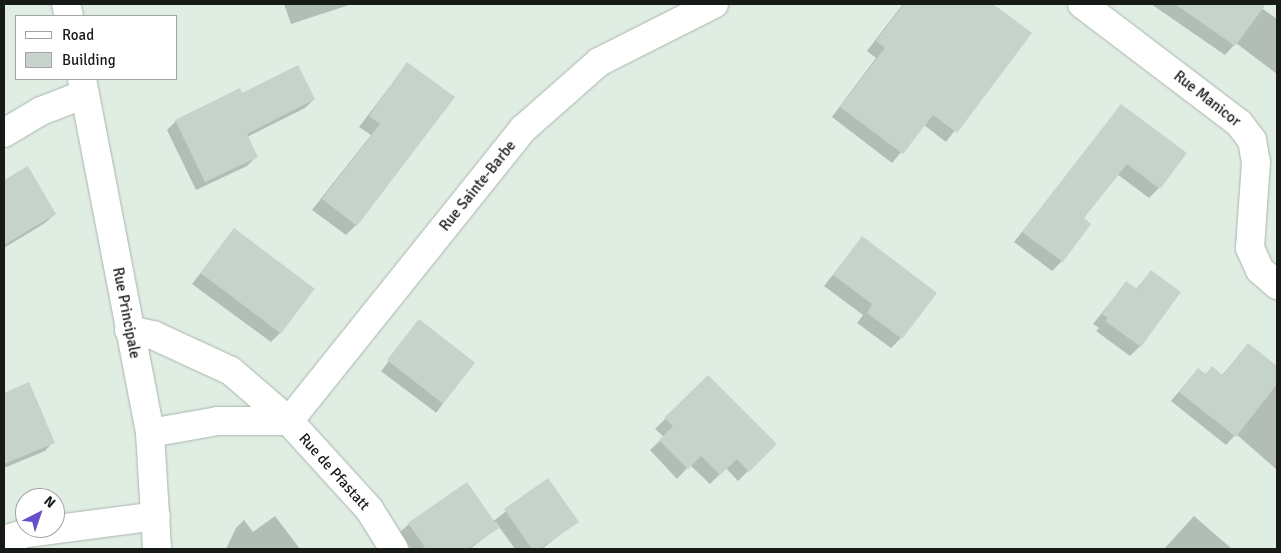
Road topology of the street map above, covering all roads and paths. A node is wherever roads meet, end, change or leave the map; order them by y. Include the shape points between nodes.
1 (714, 4) edge
2 (1082, 4) edge
3 (84, 86) edge
4 (4, 133) edge
5 (1277, 284) edge
6 (129, 330) junction
7 (289, 421) junction
8 (150, 433) junction
9 (156, 516) junction
10 (4, 540) edge
11 (157, 549) edge
12 (394, 549) edge

1 - 7 street, Rue Sainte-Barbe via 599,62 523,130
2 - 5 street, Rue Manicor via 1239,123 1252,140 1256,162 1250,248 1260,270
3 - 4 street
3 - 6 street, Rue Principale
6 - 7 street, Rue de Pfastatt via 152,335 231,371
6 - 8 street, Rue Principale
7 - 8 street, Rue de Pfastatt via 218,421
7 - 12 street, Rue de Pfastatt via 369,509
8 - 9 street, Rue Principale
9 - 10 street via 27,533
9 - 11 street, Rue Principale

